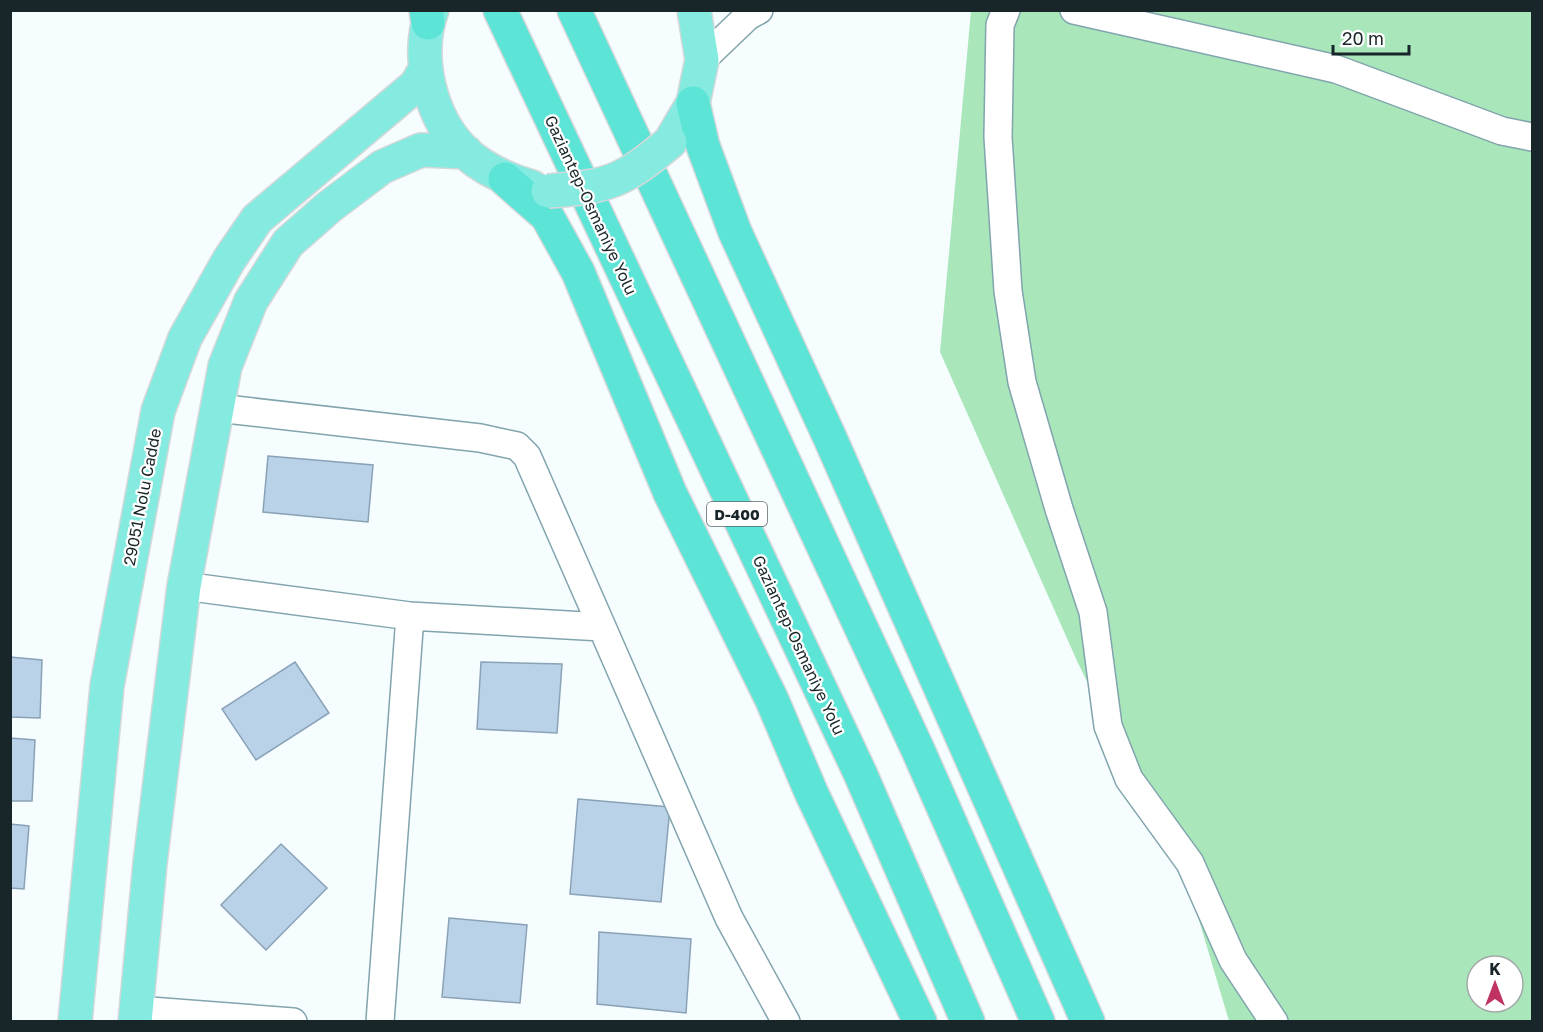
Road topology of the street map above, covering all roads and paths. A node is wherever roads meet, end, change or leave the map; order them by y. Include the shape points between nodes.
1 (501, 10) edge
2 (574, 10) edge
3 (694, 10) edge
4 (759, 10) edge
5 (1006, 10) edge
6 (1074, 10) edge
7 (428, 14) edge
8 (702, 60) junction
9 (425, 70) junction
10 (693, 103) junction
11 (1533, 137) edge
12 (466, 152) junction
13 (505, 179) junction
14 (217, 408) junction
15 (184, 586) junction
16 (410, 616) junction
17 (602, 627) junction
18 (136, 1016) edge
19 (75, 1022) edge
20 (293, 1022) edge
21 (380, 1022) edge
22 (786, 1022) edge
23 (920, 1022) edge
24 (968, 1022) edge
25 (1038, 1022) edge
26 (1088, 1022) edge
27 (1274, 1022) edge

1 - 24 highway, Gaziantep-Osmaniye Yolu / D-400 via 860,773
2 - 25 highway via 913,739
3 - 8 main road
4 - 8 street
5 - 27 street via 1000,26 998,137 1008,291 1022,382 1093,612 1108,726 1129,779 1190,862 1233,960
6 - 11 street via 1336,69 1503,131
7 - 9 main road
8 - 10 main road
9 - 12 main road via 438,115
9 - 19 main road, 29051 Nolu Cadde via 416,85 257,219 185,338 158,411 107,686
10 - 13 main road, bridge via 670,141 625,176 594,188 548,191
10 - 26 highway via 703,146 735,232 835,448
12 - 13 main road
12 - 14 main road via 421,150 382,167 288,243 251,301 225,366
13 - 23 highway via 548,216 578,272 670,493 772,700
14 - 15 main road
14 - 17 street via 480,438 517,446 526,456
15 - 16 street
15 - 18 main road via 150,863
16 - 17 street
16 - 21 street
17 - 22 street via 729,918
18 - 20 street

